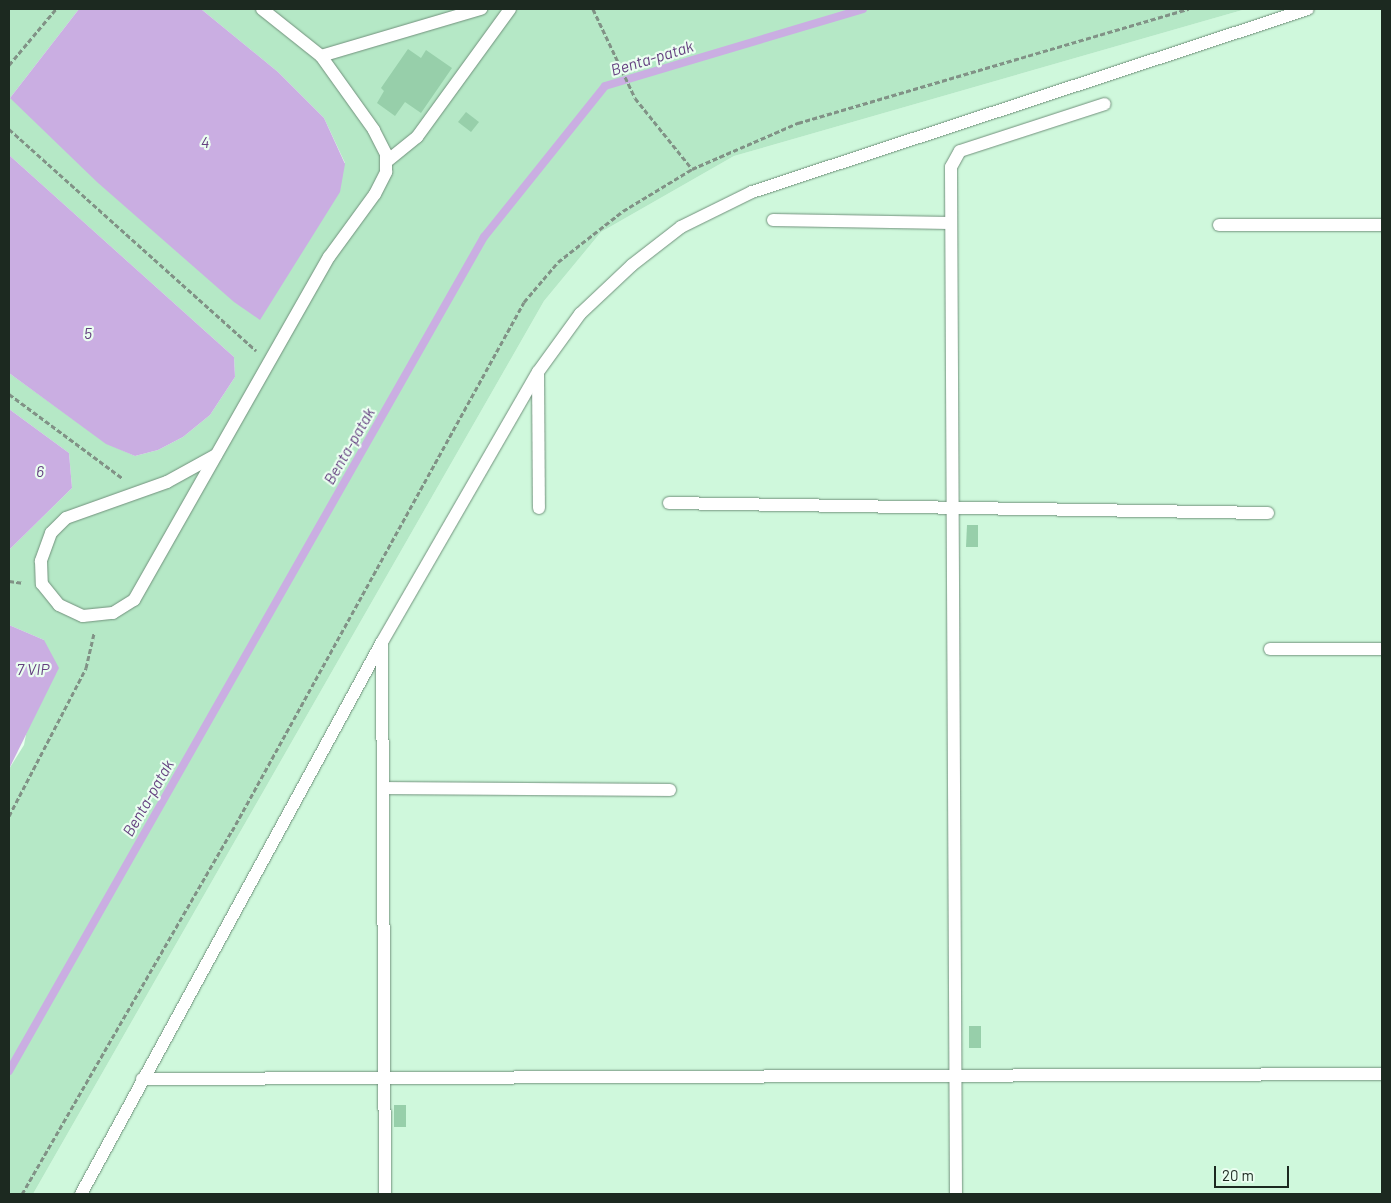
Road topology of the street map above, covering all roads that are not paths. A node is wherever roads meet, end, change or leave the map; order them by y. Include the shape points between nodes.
1 (262, 9) edge
2 (481, 9) edge
3 (510, 9) edge
4 (1308, 9) edge
5 (322, 56) junction
6 (1105, 104) dead end
7 (386, 162) junction
8 (773, 220) dead end
9 (950, 223) junction
10 (1219, 224) dead end
11 (1382, 225) edge
12 (538, 372) junction
13 (216, 455) junction
14 (670, 503) dead end
15 (539, 508) dead end
16 (955, 508) junction
17 (1268, 513) dead end
18 (382, 642) junction
19 (1270, 649) dead end
20 (1382, 650) edge
21 (384, 788) junction
22 (670, 790) dead end
23 (956, 1074) junction
24 (1382, 1074) edge
25 (385, 1078) junction
26 (142, 1079) junction
27 (81, 1194) edge
28 (385, 1194) edge
29 (956, 1194) edge

1 - 5 lane
2 - 5 lane
3 - 7 lane via 417,137
4 - 12 lane via 752,192 681,227 632,265 580,314
5 - 7 lane via 374,130 386,154
6 - 9 lane via 960,151 951,167
7 - 13 lane via 386,172 375,194 329,257
8 - 9 lane
9 - 16 lane
10 - 11 lane
12 - 15 lane
12 - 18 lane
13 - 13 lane via 134,600 113,613 98,615 83,616 59,605 42,584 42,561 52,533 66,518 168,482
14 - 16 lane
16 - 17 lane
16 - 23 lane
18 - 21 lane
18 - 26 lane
19 - 20 lane
21 - 22 lane
21 - 25 lane
23 - 24 lane
23 - 25 lane
23 - 29 lane
25 - 26 lane
25 - 28 lane
26 - 27 lane

